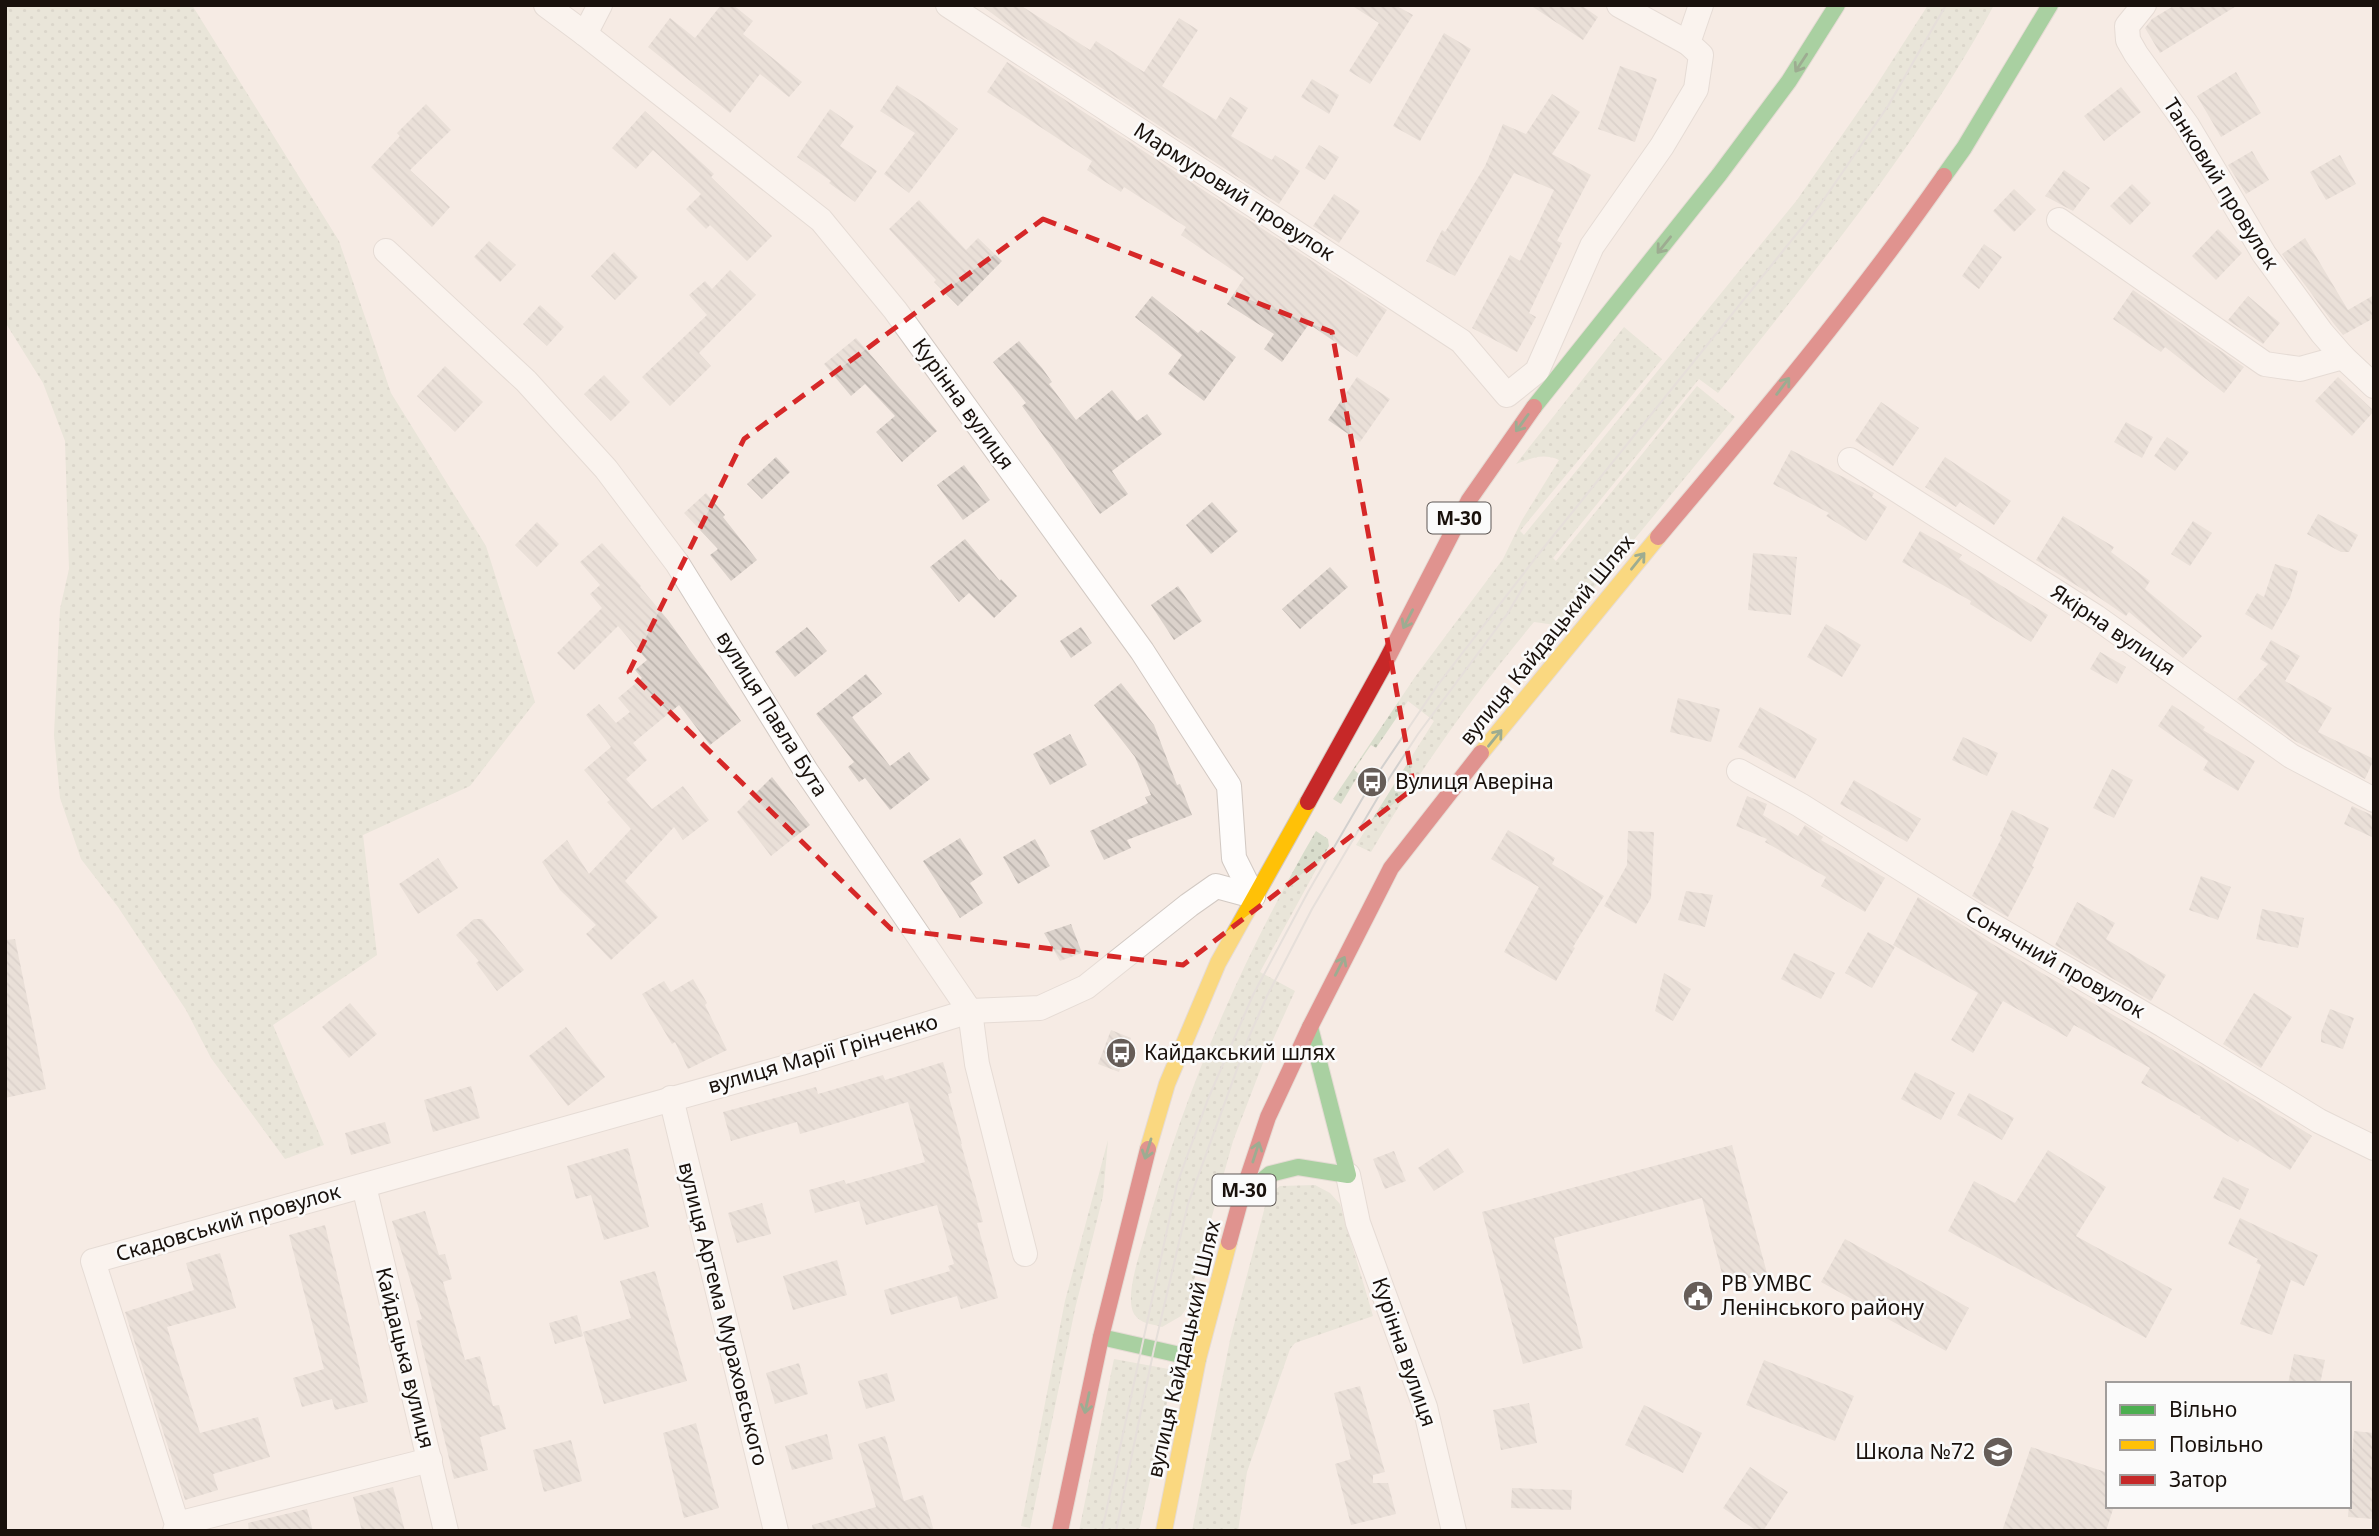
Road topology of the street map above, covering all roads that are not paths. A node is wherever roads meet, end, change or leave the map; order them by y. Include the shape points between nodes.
1 (546, 5) edge
2 (600, 5) edge
3 (948, 5) edge
4 (1619, 5) edge
5 (1701, 5) edge
6 (1837, 5) edge
7 (2050, 5) edge
8 (2144, 5) edge
9 (585, 34) junction
10 (1688, 43) junction
11 (2059, 220) dead end
12 (386, 251) dead end
13 (2343, 357) junction
14 (2374, 386) edge
15 (1850, 460) dead end
16 (1739, 771) dead end
17 (2374, 800) edge
18 (1253, 896) junction
19 (970, 1011) junction
20 (1310, 1027) junction
21 (671, 1098) junction
22 (2374, 1148) edge
23 (1348, 1175) junction
24 (364, 1185) junction
25 (1241, 1198) junction
26 (1025, 1254) dead end
27 (1101, 1337) junction
28 (1198, 1359) junction
29 (429, 1460) junction
30 (176, 1527) edge
31 (446, 1531) edge
32 (776, 1531) edge
33 (1060, 1531) edge
34 (1164, 1531) edge
35 (1454, 1531) edge

1 - 9 street, Курінна вулиця
2 - 9 street
3 - 10 street, Мармуровий провулок via 1461,341 1507,395 1537,372 1592,246 1696,89 1701,55
4 - 10 street
5 - 10 street
6 -> 18 highway, М-30 via 1789,81 1719,176 1531,411 1469,500 1385,663
20 -> 7 highway, вулиця Кайдацький Шлях / М-30 via 1391,868 1908,228 1964,148
8 - 13 street, Танковий провулок via 2127,26 2128,40 2187,125 2263,254
9 - 18 street, Курінна вулиця via 821,220 895,310 1142,651 1229,786 1234,858
11 - 13 street via 2264,364 2300,369
12 - 19 street, вулиця Павла Бута via 526,381 606,469 677,563 806,771
13 - 14 street, Танковий провулок
15 - 17 street, Якірна вулиця via 2096,617 2291,756
16 - 22 street, Сонячний провулок via 2319,1121
18 - 19 street, вулиця Марії Грінченко via 1216,886 1086,986 1040,1008
18 -> 27 highway, М-30 via 1218,962 1167,1084
19 - 21 street, вулиця Марії Грінченко
19 - 26 street, вулиця Павла Бута via 977,1065
20 - 23 highway
25 -> 20 highway, вулиця Кайдацький Шлях / М-30 via 1268,1117
21 - 24 street, вулиця Марії Грінченко
21 - 32 street, вулиця Артема Мураховського
23 - 25 highway via 1298,1167 1270,1174
23 - 35 street, Курінна вулиця via 1358,1223 1426,1407
24 - 29 street, Кайдацька вулиця
24 - 30 street, Скадовський провулок via 93,1261
25 - 28 highway, вулиця Кайдацький Шлях / М-30
27 - 28 highway
27 -> 33 highway, М-30
28 - 34 highway, вулиця Кайдацький Шлях / М-30
29 - 30 street
29 - 31 street, Кайдацька вулиця

